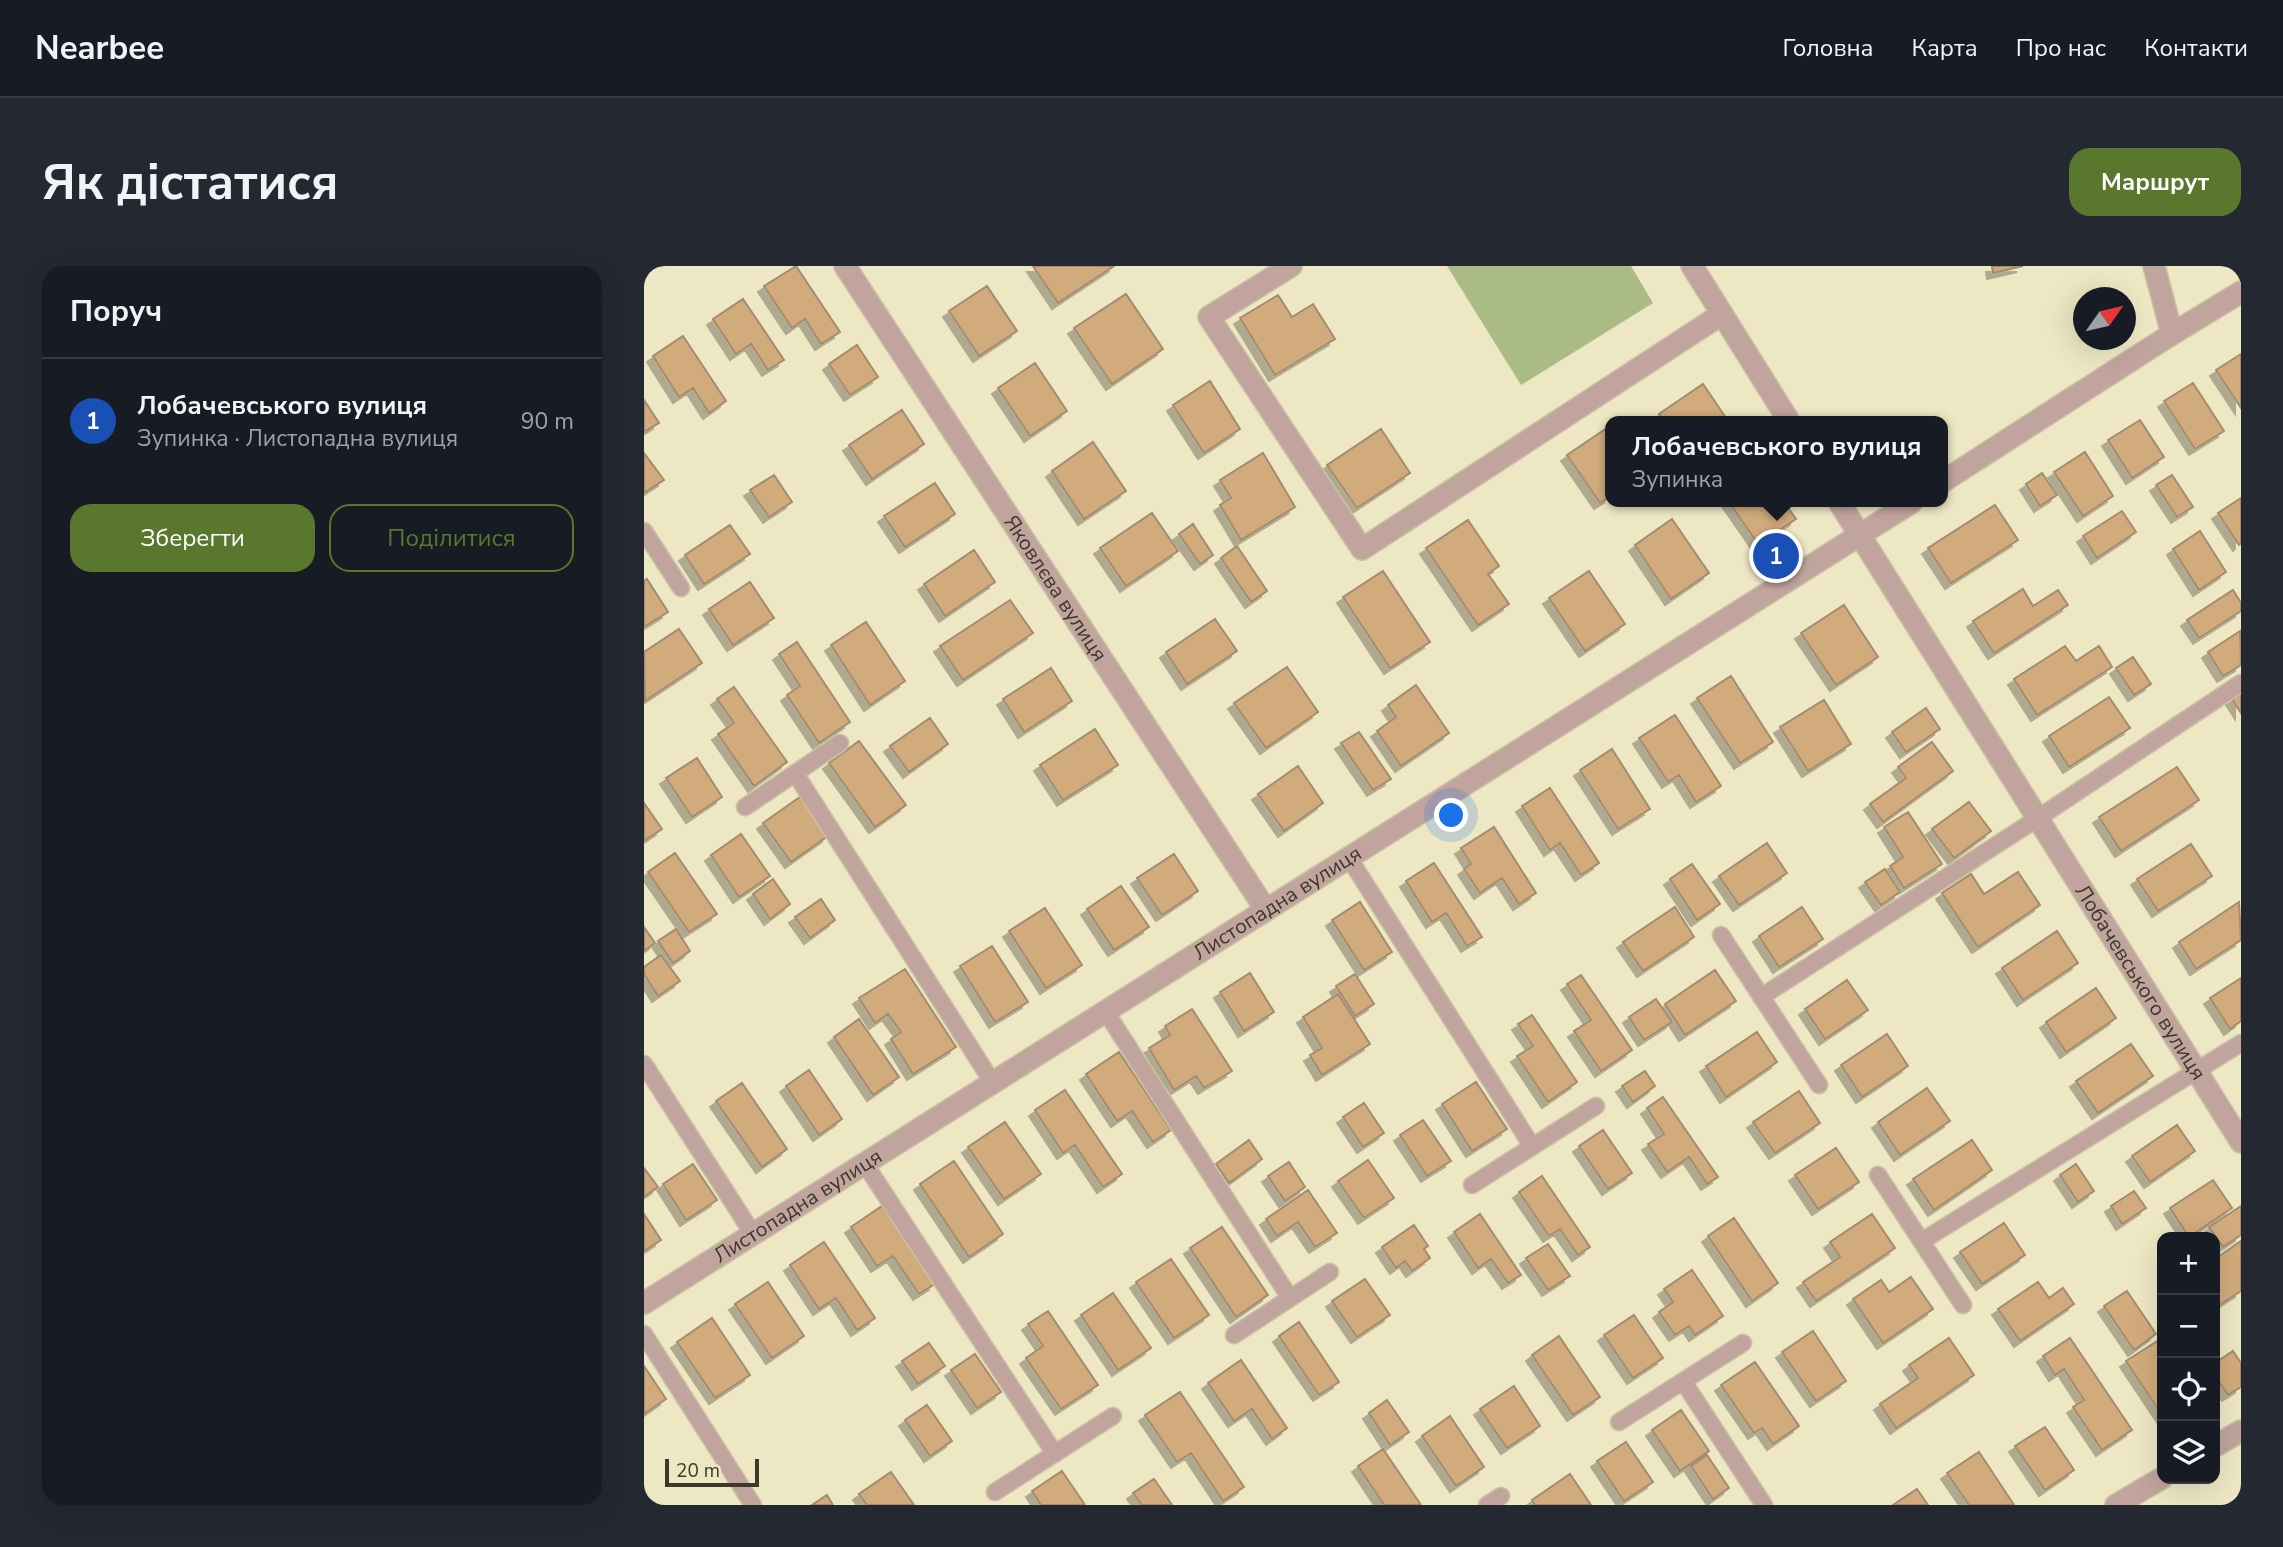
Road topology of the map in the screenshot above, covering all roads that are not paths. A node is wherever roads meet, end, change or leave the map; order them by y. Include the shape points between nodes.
1 (845, 266) edge
2 (1291, 266) edge
3 (1692, 266) edge
4 (2154, 266) edge
5 (2241, 292) edge
6 (1722, 314) junction
7 (2172, 334) junction
8 (1786, 416) edge
9 (1948, 478) edge
10 (1842, 507) edge
11 (1904, 507) edge
12 (644, 531) edge
13 (1860, 535) junction
14 (681, 588) dead end
15 (2241, 683) edge
16 (840, 743) dead end
17 (795, 773) junction
18 (746, 807) dead end
19 (2038, 818) junction
20 (1349, 858) junction
21 (1266, 910) junction
22 (1721, 935) dead end
23 (1761, 997) junction
24 (1106, 1012) junction
25 (2241, 1043) edge
26 (644, 1063) edge
27 (2196, 1070) junction
28 (993, 1083) junction
29 (1819, 1084) dead end
30 (1596, 1105) dead end
31 (2241, 1142) edge
32 (1532, 1146) junction
33 (864, 1164) junction
34 (1878, 1175) dead end
35 (1472, 1185) dead end
36 (753, 1234) junction
37 (1922, 1241) junction
38 (1330, 1272) dead end
39 (1290, 1298) junction
40 (644, 1303) edge
41 (1963, 1305) dead end
42 (644, 1334) edge
43 (1234, 1335) dead end
44 (1743, 1343) dead end
45 (1683, 1381) junction
46 (1113, 1416) dead end
47 (1619, 1422) dead end
48 (2241, 1431) edge
49 (2220, 1443) edge
50 (1055, 1454) junction
51 (2157, 1481) edge
52 (995, 1492) dead end
53 (753, 1505) edge
54 (1764, 1505) edge
55 (2116, 1505) edge

1 - 21 street, Яковлєва вулиця
2 - 6 street via 1209,317 1362,549
3 - 6 street
4 - 7 street
5 - 7 street
6 - 8 street
7 - 9 street
10 - 13 street, Лобачевського вулиця
11 - 13 street, Листопадна вулиця
12 - 14 lane
13 - 19 street, Лобачевського вулиця
13 - 20 street, Листопадна вулиця
15 - 19 lane
16 - 17 lane
17 - 18 lane
17 - 28 lane
19 - 23 lane
19 - 27 street, Лобачевського вулиця
20 - 21 street, Листопадна вулиця
20 - 32 lane
21 - 24 street, Листопадна вулиця
22 - 23 lane
23 - 29 lane
24 - 28 street, Листопадна вулиця
24 - 39 lane
25 - 27 lane
26 - 36 lane
27 - 31 street, Лобачевського вулиця
27 - 37 lane
28 - 33 street, Листопадна вулиця
30 - 32 lane
32 - 35 lane
33 - 36 street, Листопадна вулиця
33 - 50 lane
34 - 37 lane
36 - 40 street, Листопадна вулиця
37 - 41 lane
38 - 39 lane
39 - 43 lane
42 - 53 lane
44 - 45 lane
45 - 47 lane
45 - 54 lane
46 - 50 lane
48 - 49 street
50 - 52 lane
51 - 55 street

